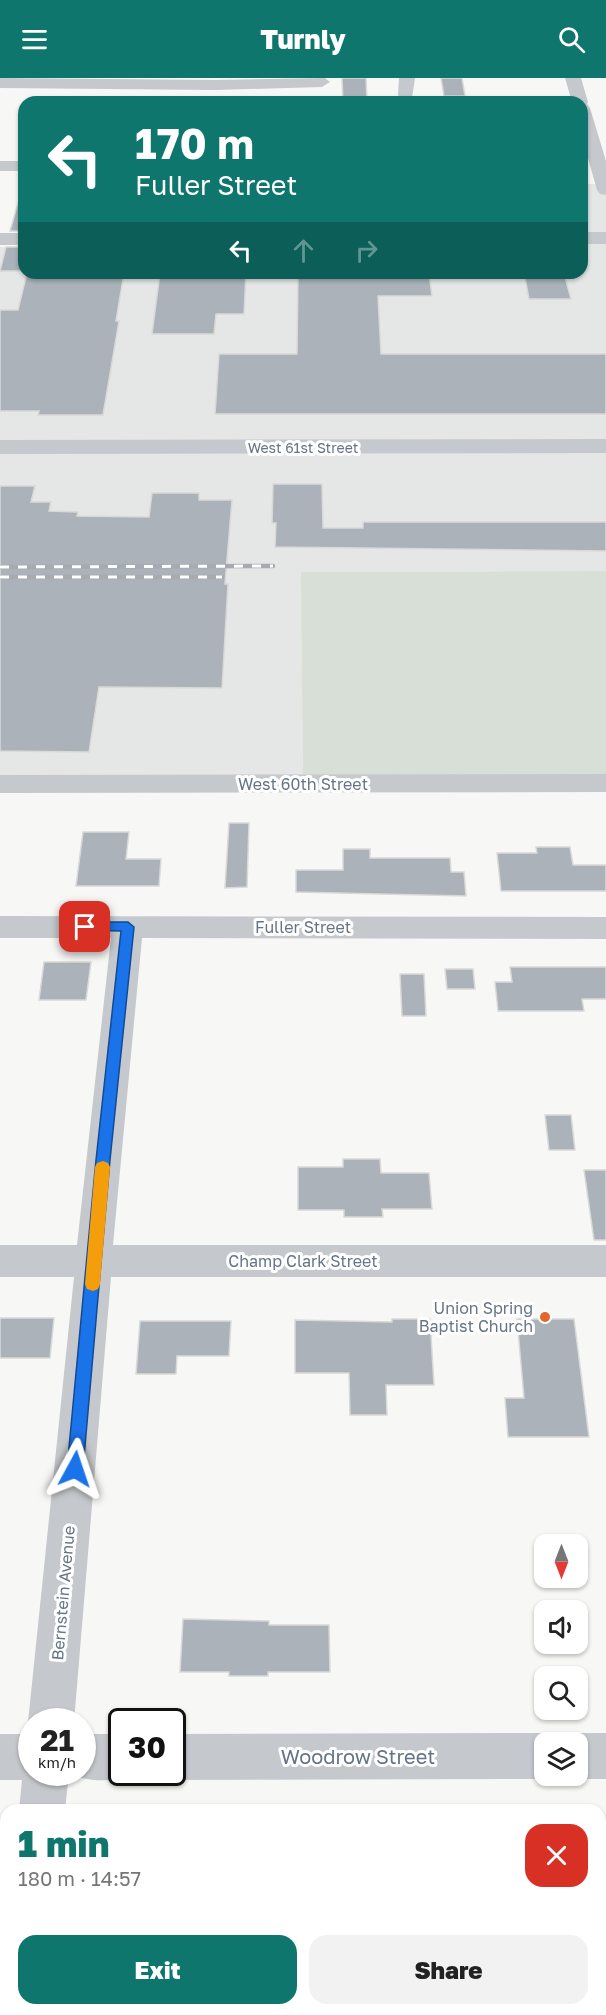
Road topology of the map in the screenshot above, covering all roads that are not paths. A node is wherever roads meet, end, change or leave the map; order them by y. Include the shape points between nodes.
1 (408, 78) edge
2 (573, 78) edge
3 (0, 83) edge
4 (323, 85) edge
5 (406, 95) dead end
6 (578, 96) edge
7 (590, 105) edge
8 (602, 164) edge
9 (0, 166) edge
10 (18, 166) edge
11 (606, 190) edge
12 (588, 238) edge
13 (606, 238) edge
14 (0, 239) edge
15 (18, 239) edge
16 (606, 446) edge
17 (0, 447) edge
18 (606, 783) edge
19 (0, 784) edge
20 (0, 927) edge
21 (128, 927) junction
22 (606, 928) edge
23 (0, 1261) edge
24 (95, 1261) junction
25 (606, 1261) edge
26 (52, 1708) edge
27 (186, 1756) edge
28 (534, 1756) edge
29 (588, 1756) edge
30 (606, 1756) edge
31 (0, 1757) edge
32 (18, 1757) edge
33 (45, 1786) edge
34 (43, 1804) edge

1 - 5 street
2 - 6 street
3 - 4 street
7 - 8 street
8 - 11 street
9 - 10 street
12 - 13 street
14 - 15 street
16 - 17 street, West 61st Street
18 - 19 street, West 60th Street
20 - 21 street, Fuller Street
21 - 22 street, Fuller Street
21 - 24 street, Bernstein Avenue
23 - 24 street, Champ Clark Street
24 - 25 street, Champ Clark Street
24 - 26 street, Bernstein Avenue
27 - 28 street, Woodrow Street
29 - 30 street
31 - 32 street
33 - 34 street

